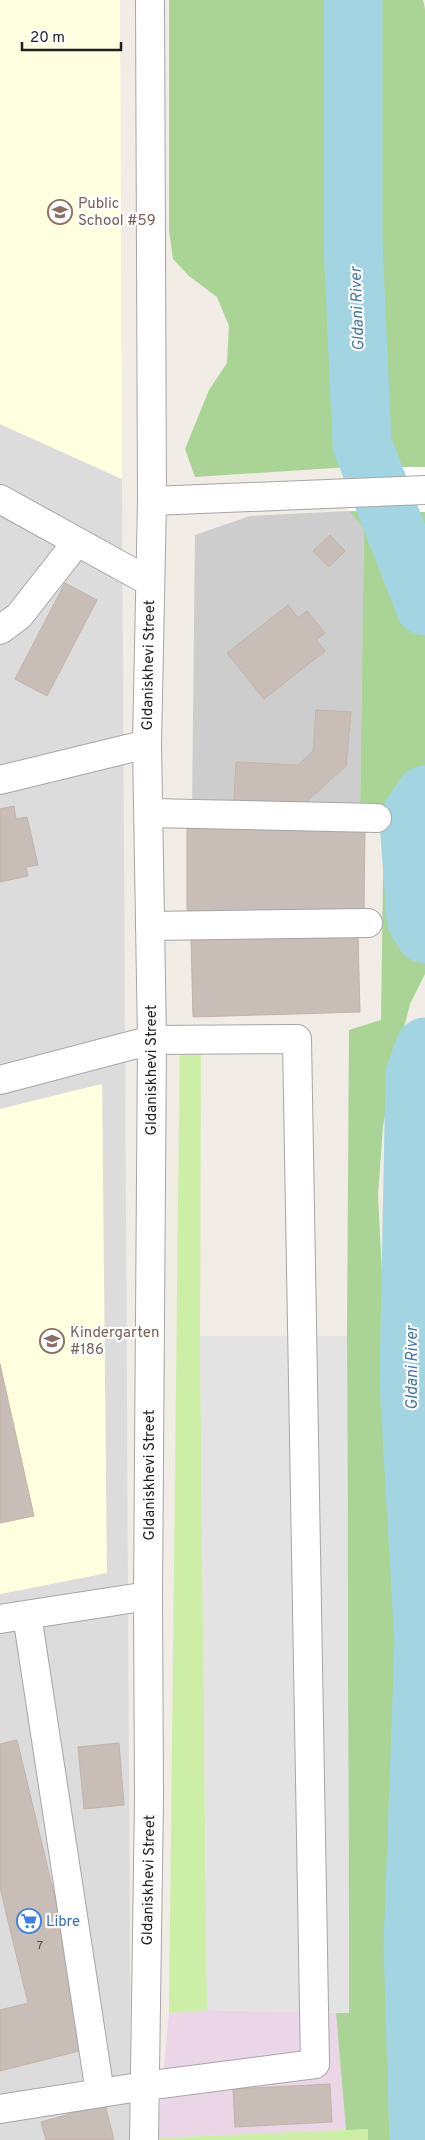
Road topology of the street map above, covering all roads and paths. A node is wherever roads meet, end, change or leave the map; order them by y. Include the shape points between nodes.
1 (150, 0) edge
2 (425, 490) edge
3 (0, 499) edge
4 (152, 501) junction
5 (77, 542) junction
6 (150, 582) junction
7 (0, 630) edge
8 (147, 744) junction
9 (0, 780) edge
10 (148, 813) junction
11 (377, 818) dead end
12 (368, 923) dead end
13 (150, 926) junction
14 (152, 1040) junction
15 (1, 1078) edge
16 (148, 1596) junction
17 (27, 1615) junction
18 (0, 1619) edge
19 (145, 2086) junction
20 (100, 2093) junction
21 (0, 2109) edge
22 (144, 2140) edge

1 - 4 street, Gldaniskhevi Street
2 - 4 street
3 - 5 street
4 - 6 street, Gldaniskhevi Street
5 - 6 street
5 - 7 street via 19,616
6 - 8 street, Gldaniskhevi Street
8 - 9 street
8 - 10 street, Gldaniskhevi Street
10 - 11 street
10 - 13 street, Gldaniskhevi Street
12 - 13 street
13 - 14 street, Gldaniskhevi Street
14 - 15 street
14 - 16 street, Gldaniskhevi Street
14 - 19 street via 297,1039 315,2064
16 - 17 street
16 - 19 street, Gldaniskhevi Street
17 - 18 street
17 - 20 street
19 - 20 street
19 - 22 street, Gldaniskhevi Street
20 - 21 street

